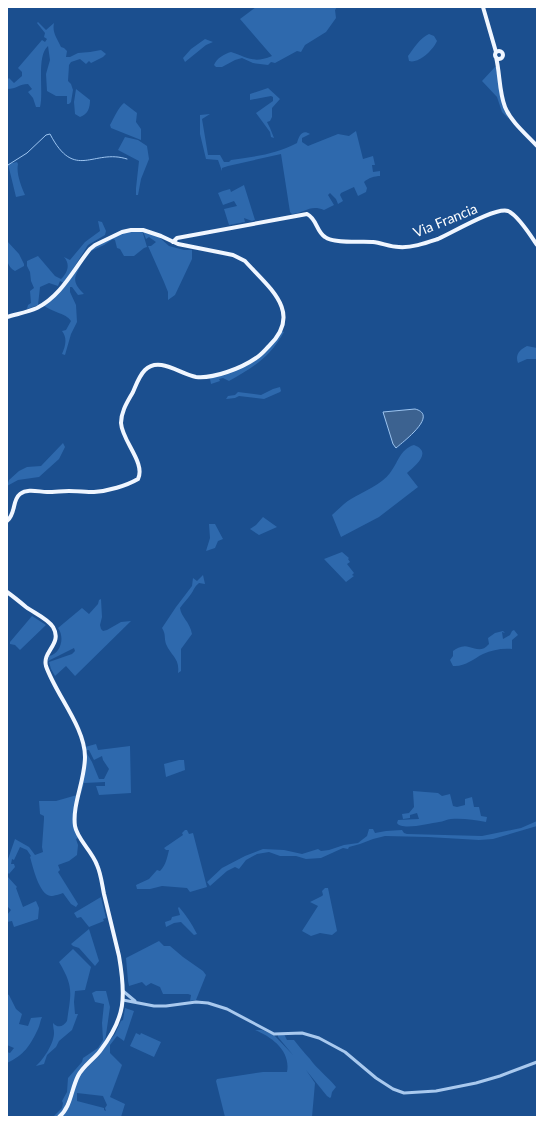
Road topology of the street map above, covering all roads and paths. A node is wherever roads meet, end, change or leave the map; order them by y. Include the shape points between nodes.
1 (484, 7) edge
2 (498, 51) junction
3 (498, 58) junction
4 (537, 146) edge
5 (173, 242) junction
6 (537, 245) edge
7 (7, 317) edge
8 (7, 521) edge
9 (7, 592) edge
10 (123, 991) junction
11 (123, 1000) junction
12 (139, 1003) junction
13 (537, 1062) edge
14 (59, 1117) edge

1 - 2 main road
2 - 3 main road
2 - 3 main road via 504,54
3 - 4 main road via 505,107
5 - 6 main road, Via Francia via 177,238 306,214 312,217 326,238 408,247 439,238 493,212 504,210 513,214
5 - 7 main road via 143,230 130,230 115,235 90,249 60,291 51,298 37,307
5 - 8 main road via 233,254 245,261 282,304 285,313 281,330 273,342 256,358 224,373 196,377 161,365 148,368 141,375 124,409 122,419 123,431 140,470 138,479 126,485 93,492 29,490 18,496 13,513
9 - 10 main road via 48,622 55,631 55,641 46,657 46,664 79,732 85,751 83,779 75,809 75,825 78,836 91,852 99,870 119,956
10 - 11 main road
10 - 12 street
11 - 12 street
11 - 14 main road via 116,1028 100,1051 82,1068 67,1107
12 - 13 street via 154,1006 208,1003 227,1009 274,1034 302,1034 319,1038 345,1052 392,1089 404,1093 436,1091 464,1085 497,1077

